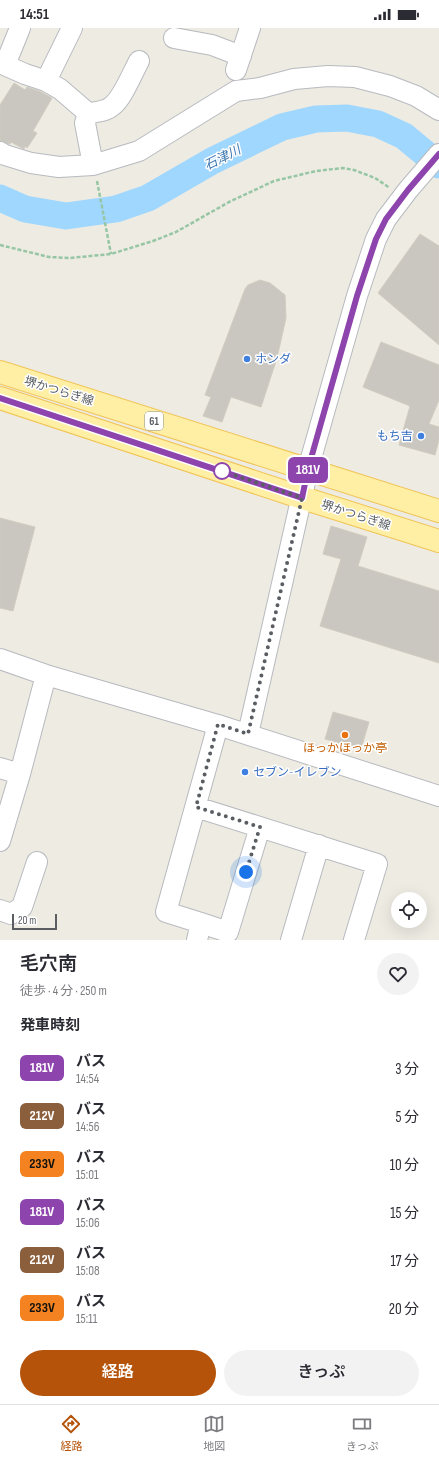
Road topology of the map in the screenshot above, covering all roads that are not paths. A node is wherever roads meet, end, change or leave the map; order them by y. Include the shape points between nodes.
1 (20, 28) edge
2 (72, 28) edge
3 (250, 28) edge
4 (174, 38) dead end
5 (138, 61) dead end
6 (3, 64) edge
7 (46, 81) junction
8 (439, 110) edge
9 (88, 114) junction
10 (0, 152) edge
11 (439, 154) edge
12 (94, 171) junction
13 (0, 372) edge
14 (0, 398) edge
15 (308, 469) junction
16 (302, 498) junction
17 (439, 511) edge
18 (439, 541) edge
19 (0, 659) edge
20 (46, 675) junction
21 (218, 724) junction
22 (248, 734) junction
23 (0, 768) edge
24 (20, 774) junction
25 (439, 796) edge
26 (196, 807) junction
27 (260, 827) junction
28 (0, 838) edge
29 (319, 845) junction
30 (37, 862) dead end
31 (0, 910) edge
32 (199, 932) edge
33 (291, 940) edge
34 (354, 940) edge

1 - 6 street
2 - 7 street
3 - 4 street via 238,63 212,45
5 - 9 street via 113,106 104,111
6 - 7 street
7 - 9 street via 60,89
8 - 12 street via 416,96 355,77 294,79 236,91 139,151
9 - 12 street via 85,123
10 - 12 street via 31,163
11 - 15 street via 386,219 376,239 357,296
13 - 15 main road, 堺かつらぎ線 / 61
14 - 16 main road, 堺かつらぎ線 / 61
15 - 16 street
15 - 17 main road, 堺かつらぎ線 / 61
16 - 18 main road, 堺かつらぎ線 / 61
16 - 22 street
19 - 20 street
20 - 21 street
20 - 24 street
21 - 22 street
21 - 26 street
22 - 25 street
23 - 24 street
24 - 28 street
26 - 27 street
26 - 32 street via 166,912
27 - 29 street
27 - 32 street via 228,932
29 - 33 street
29 - 34 street via 377,864
30 - 31 street via 22,907 11,914

